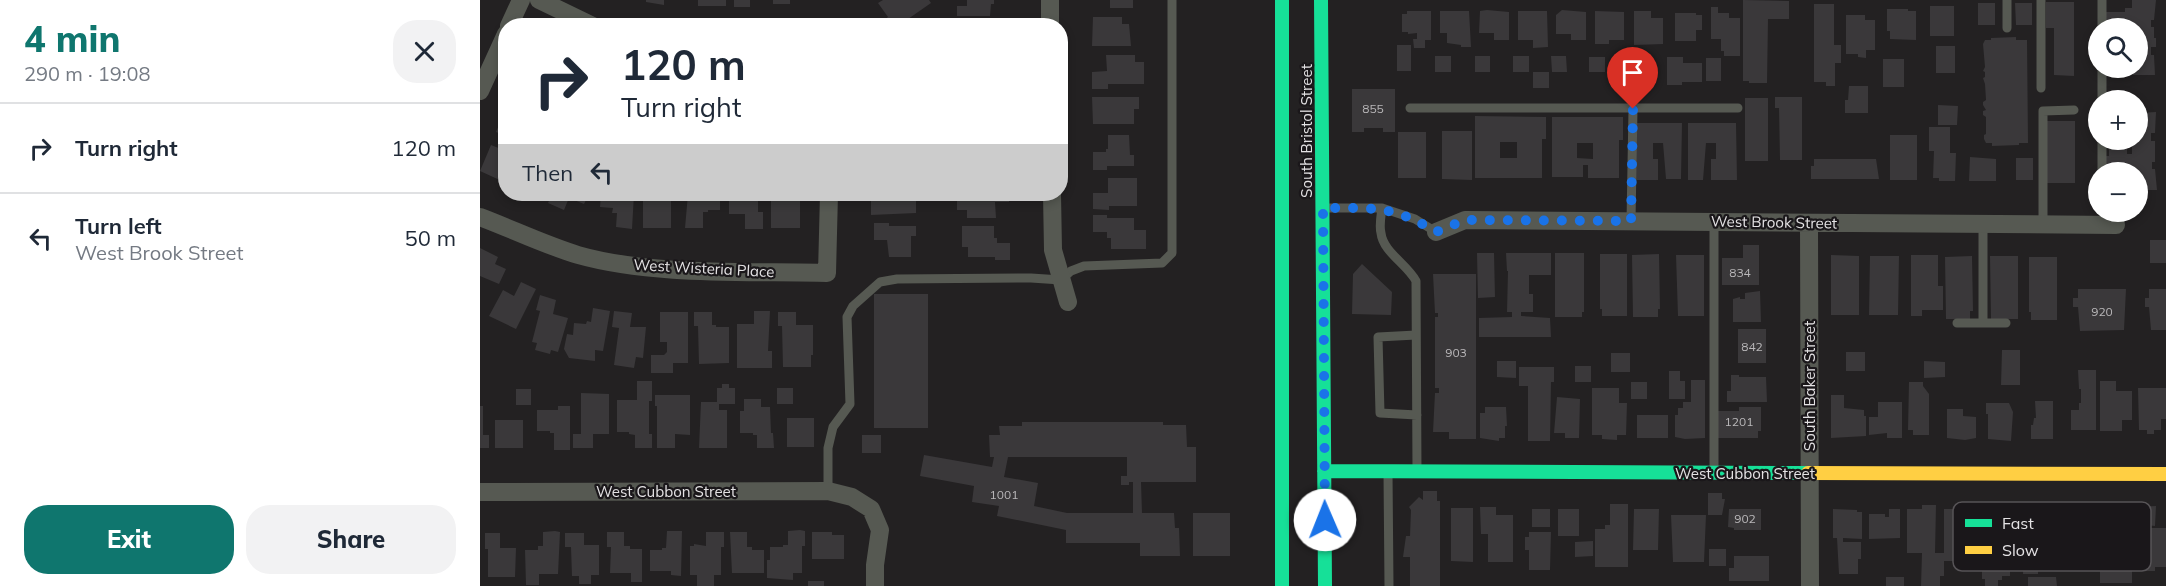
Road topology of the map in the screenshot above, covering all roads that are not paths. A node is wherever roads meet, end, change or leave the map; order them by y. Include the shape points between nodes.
1 (521, 0) edge
2 (538, 0) edge
3 (1050, 0) edge
4 (1172, 0) edge
5 (1282, 0) edge
6 (1321, 0) edge
7 (2007, 0) edge
8 (2041, 0) edge
9 (2102, 0) edge
10 (513, 18) edge
11 (576, 18) edge
12 (1050, 18) edge
13 (2102, 18) edge
14 (2007, 28) dead end
15 (498, 52) edge
16 (2041, 88) dead end
17 (480, 91) edge
18 (1410, 108) dead end
19 (1738, 108) dead end
20 (1633, 109) junction
21 (2074, 110) dead end
22 (829, 201) edge
23 (1052, 201) edge
24 (1323, 208) junction
25 (1382, 208) junction
26 (480, 217) edge
27 (1631, 221) junction
28 (1714, 222) junction
29 (1809, 223) junction
30 (1983, 224) junction
31 (2043, 225) junction
32 (2116, 225) dead end
33 (1436, 232) joint
34 (1061, 280) junction
35 (1068, 302) dead end
36 (1957, 323) dead end
37 (1983, 323) junction
38 (2006, 323) dead end
39 (1416, 335) junction
40 (1417, 415) junction
41 (1324, 471) junction
42 (1388, 471) junction
43 (1417, 471) junction
44 (1714, 472) junction
45 (1809, 473) junction
46 (2166, 474) edge
47 (828, 491) junction
48 (480, 492) edge
49 (875, 586) edge
50 (1282, 586) edge
51 (1325, 586) edge
52 (1389, 586) edge
53 (1810, 586) edge

1 - 10 street
2 - 11 street
3 - 12 street
4 - 34 lane via 1172,254 1162,263 1084,266 1071,270
5 - 50 main road, South Bristol Street
6 - 24 main road, South Bristol Street
7 - 14 lane
8 - 16 lane
9 - 13 lane
15 - 17 street
18 - 20 lane
19 - 20 lane
20 - 27 lane
21 - 31 lane via 2043,111
22 - 26 street, West Wisteria Place via 827,273 633,266 578,255
23 - 34 street via 1053,250
24 - 25 lane
24 - 41 main road, South Bristol Street
25 - 33 lane via 1415,219
25 - 39 lane via 1384,244 1416,281
27 - 28 street, West Brook Street
27 - 33 street, West Brook Street via 1465,220
28 - 29 street, West Brook Street
28 - 44 lane
29 - 30 street, West Brook Street
29 - 45 street, South Baker Street
30 - 31 street, West Brook Street
30 - 37 lane
31 - 32 street, West Brook Street
34 - 35 street
34 - 47 lane via 897,279 880,282 853,306 847,317 850,404 833,427 828,448
36 - 37 lane
37 - 38 lane
39 - 40 lane
39 - 40 lane via 1378,337 1380,413
40 - 43 lane
41 - 42 main road, West Cubbon Street
41 - 51 main road, South Bristol Street
42 - 43 main road, West Cubbon Street
42 - 52 lane
43 - 44 main road, West Cubbon Street
44 - 45 main road, West Cubbon Street
45 - 46 main road, West Cubbon Street
45 - 53 street, South Baker Street
47 - 48 street, West Cubbon Street
47 - 49 street, West Cubbon Street via 852,497 871,509 880,530

